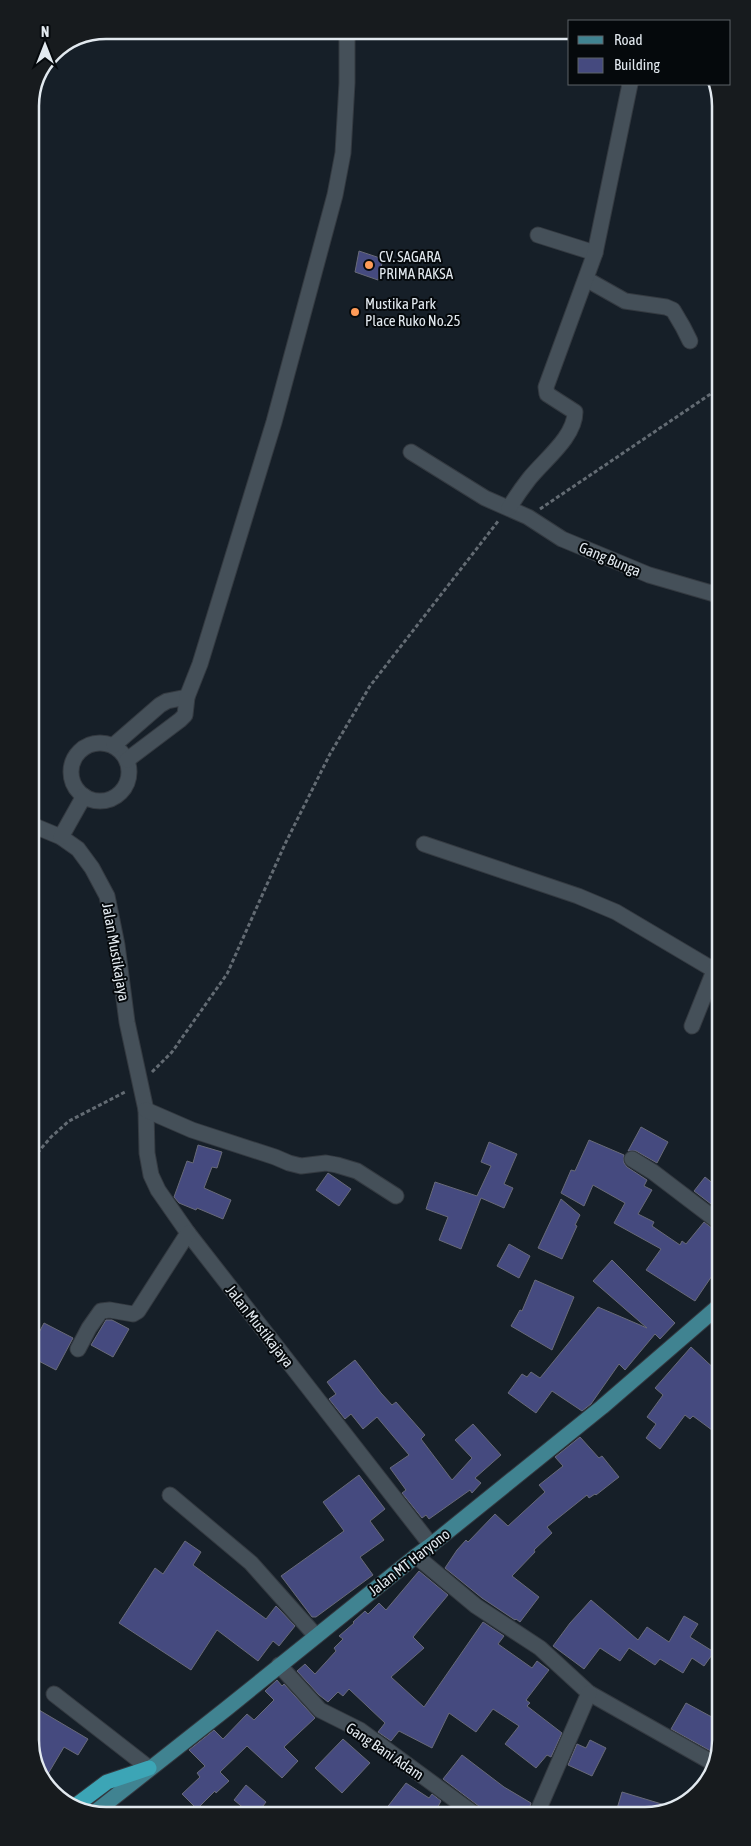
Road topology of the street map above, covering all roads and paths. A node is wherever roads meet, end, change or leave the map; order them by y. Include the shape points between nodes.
1 (347, 39) edge
2 (630, 85) edge
3 (538, 235) dead end
4 (595, 253) junction
5 (586, 279) junction
6 (690, 342) dead end
7 (712, 393) edge
8 (411, 452) dead end
9 (509, 508) junction
10 (528, 517) junction
11 (712, 593) edge
12 (188, 697) junction
13 (114, 745) junction
14 (128, 760) junction
15 (84, 796) junction
16 (39, 828) edge
17 (60, 837) junction
18 (424, 844) dead end
19 (712, 969) edge
20 (712, 983) edge
21 (692, 1026) dead end
22 (141, 1084) junction
23 (146, 1110) junction
24 (39, 1151) edge
25 (632, 1159) dead end
26 (396, 1196) dead end
27 (712, 1217) edge
28 (188, 1233) junction
29 (712, 1312) edge
30 (78, 1349) dead end
31 (170, 1495) dead end
32 (431, 1545) junction
33 (416, 1556) junction
34 (316, 1636) junction
35 (280, 1665) junction
36 (589, 1693) junction
37 (54, 1694) dead end
38 (709, 1761) edge
39 (149, 1768) junction
40 (80, 1802) edge
41 (104, 1807) edge
42 (465, 1807) edge
43 (540, 1807) edge

1 - 12 street via 343,153 335,195 274,422
2 - 4 street
3 - 4 street
4 - 5 street
5 - 6 street via 625,301 673,310
5 - 9 street via 545,390 575,412 575,422 570,432 528,479
7 - 10 path
8 - 9 street, Gang Bunga via 485,498
9 - 10 street, Gang Bunga
9 - 22 path via 370,686 330,754 284,844 227,974 172,1052
10 - 11 street, Gang Bunga via 562,539 649,576
12 - 13 street via 160,705
12 - 14 street via 180,720
13 - 14 street
13 - 15 street via 92,743 74,757 72,779 78,792
14 - 15 street via 129,778 120,794 102,801
15 - 17 street
16 - 17 street, Jalan Mustikajaya
17 - 22 street, Jalan Mustikajaya via 78,850 107,896
18 - 19 street via 616,912
20 - 21 street
22 - 23 street, Jalan Mustikajaya
22 - 24 path via 69,1121
23 - 26 street via 192,1130 288,1163 301,1166 337,1164 357,1171
23 - 28 street, Jalan Mustikajaya via 151,1175
25 - 27 street
28 - 30 street via 138,1310 132,1314 101,1310
28 - 32 street, Jalan Mustikajaya
29 - 32 main road, Jalan MT Haryono
31 - 34 street via 251,1563
32 - 33 main road, Jalan MT Haryono
33 - 34 main road, Jalan MT Haryono
33 - 36 street via 476,1606 540,1648
34 - 35 main road, Jalan MT Haryono
35 - 39 main road, Jalan MT Haryono
35 - 42 street, Gang Bani Adam via 320,1710 360,1730
36 - 38 street
36 - 43 street
37 - 39 street
39 - 40 highway via 108,1782
39 - 41 main road, Jalan MT Haryono

